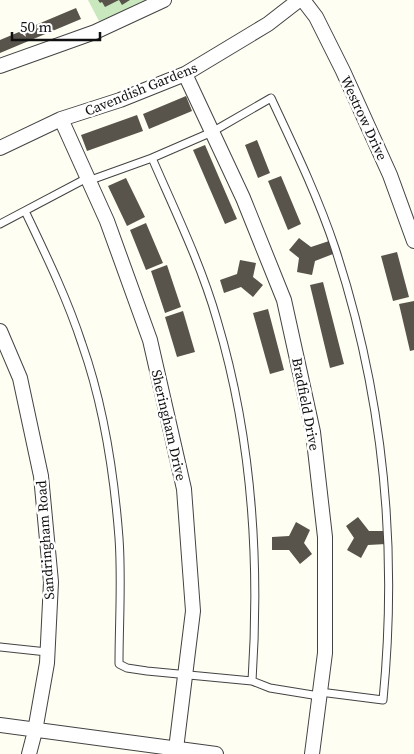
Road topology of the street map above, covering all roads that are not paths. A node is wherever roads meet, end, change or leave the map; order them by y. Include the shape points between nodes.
1 (164, 0) edge
2 (299, 0) edge
3 (303, 0) edge
4 (0, 66) edge
5 (185, 74) junction
6 (61, 119) junction
7 (212, 132) junction
8 (0, 148) edge
9 (152, 158) junction
10 (88, 179) junction
11 (25, 211) junction
12 (0, 224) edge
13 (414, 240) edge
14 (0, 331) edge
15 (0, 647) edge
16 (47, 652) junction
17 (185, 674) junction
18 (252, 681) junction
19 (319, 694) junction
20 (0, 725) edge
21 (35, 731) junction
22 (183, 751) edge
23 (29, 754) edge
24 (216, 754) edge
25 (312, 754) edge

1 - 4 street via 95,32
2 - 5 street, Cavendish Gardens via 268,24
3 - 13 street, Westrow Drive via 316,17 342,71 390,176
5 - 6 street, Cavendish Gardens
5 - 7 street, Bradfield Drive
6 - 8 street, Cavendish Gardens
6 - 10 street, Sheringham Drive
7 - 9 lane
7 - 19 street, Bradfield Drive via 284,300 313,432 325,537 325,653
7 - 19 lane via 270,98 335,247 364,354 376,417 388,524 389,589 383,700
9 - 10 lane
9 - 18 lane via 217,318 244,440 254,520 256,601
10 - 11 lane
10 - 17 street, Sheringham Drive via 107,221 150,340 184,489 193,611
11 - 12 lane
11 - 17 lane via 82,344 104,426 119,538 119,664 127,668
14 - 16 street, Sandringham Road via 20,378 42,476 51,582
15 - 16 lane
16 - 21 street, Sandringham Road
17 - 18 lane
17 - 22 street, Sheringham Drive
18 - 19 lane via 270,688
19 - 25 street, Bradfield Drive
20 - 21 street
21 - 22 street
21 - 23 street, Sandringham Road
22 - 24 street

